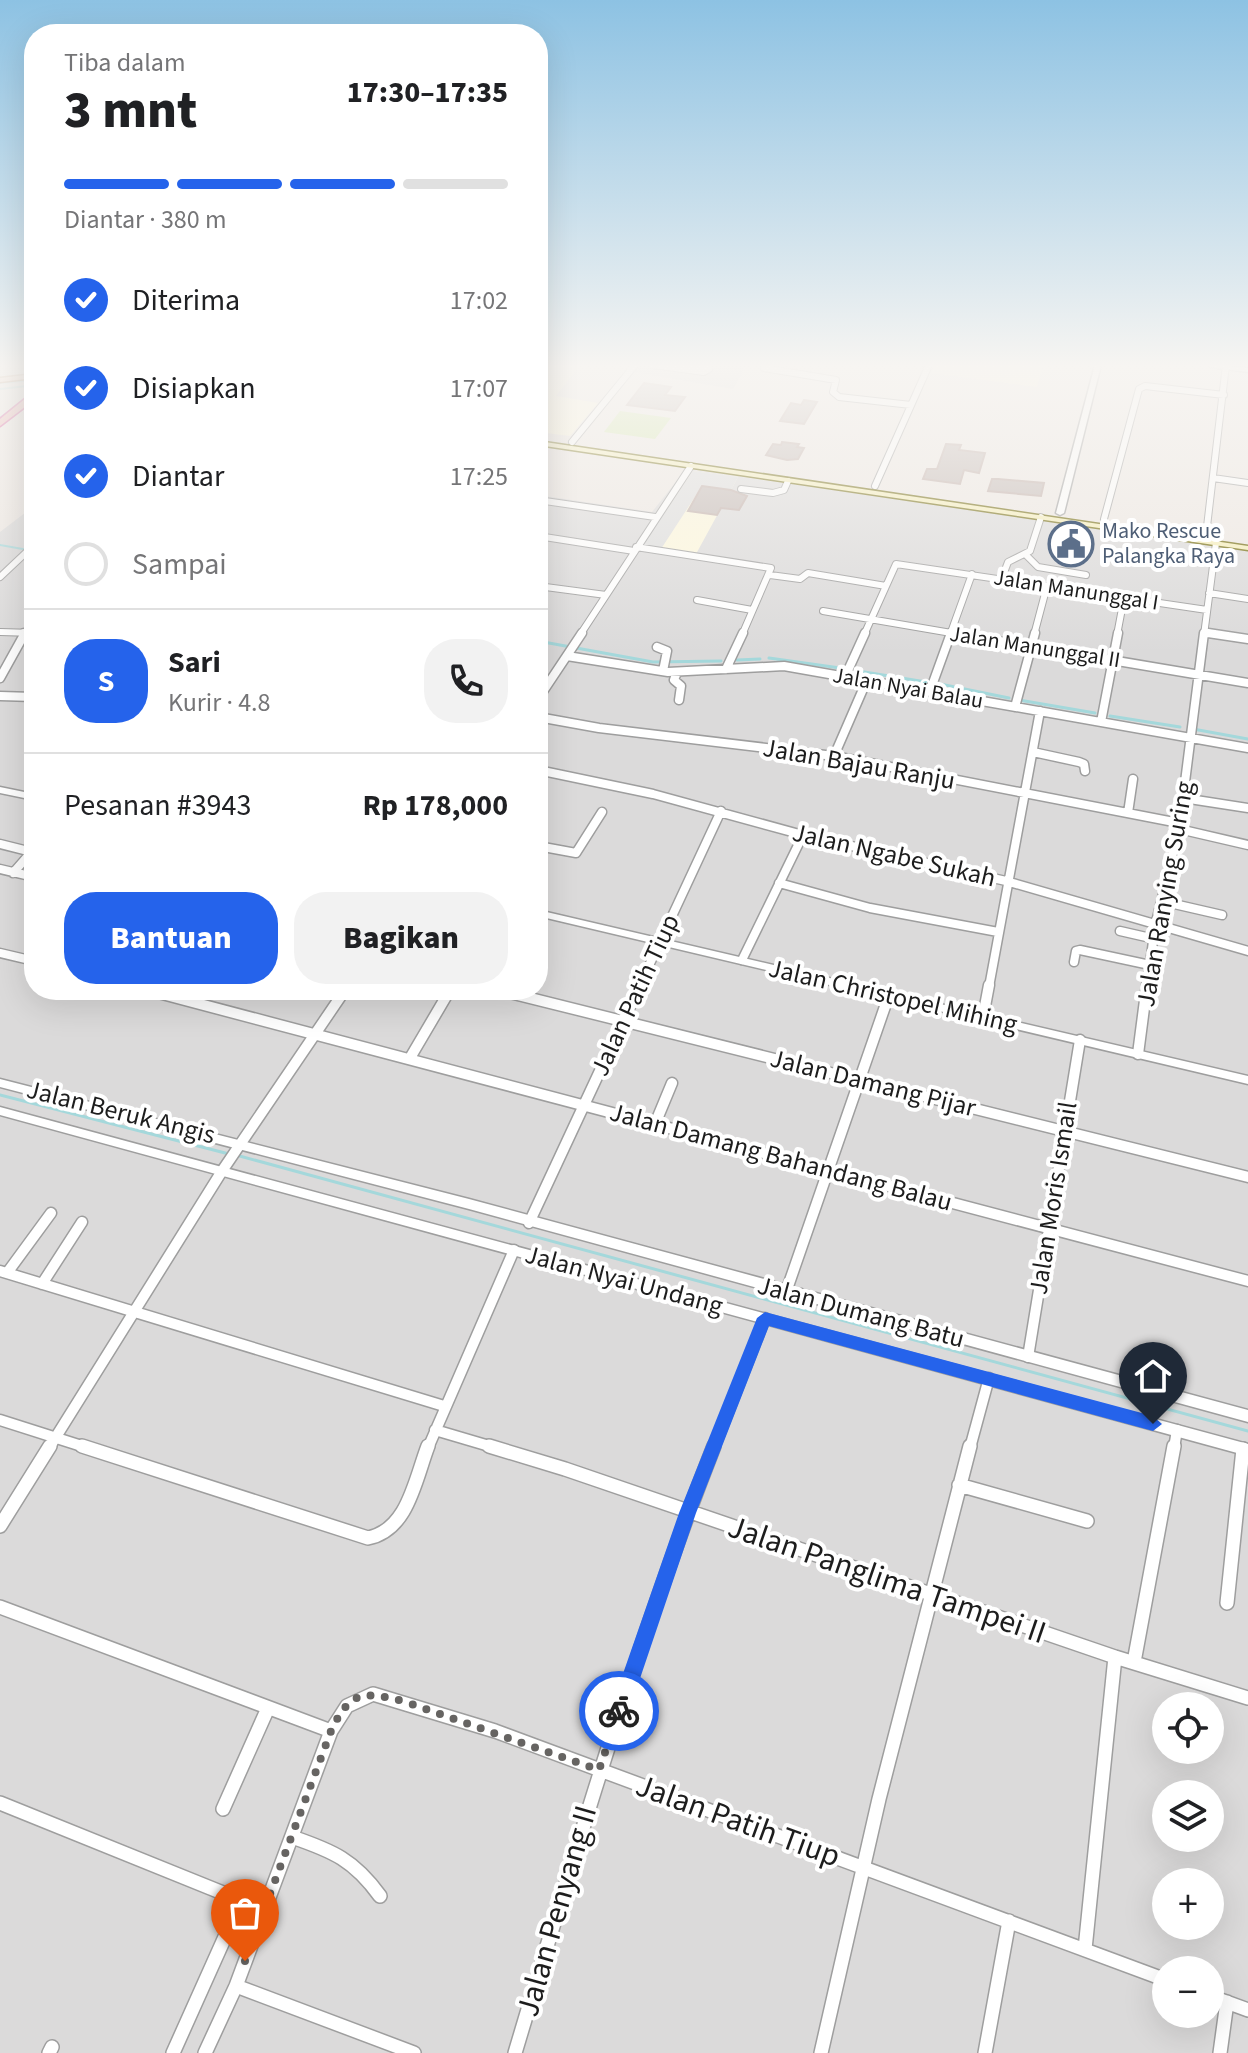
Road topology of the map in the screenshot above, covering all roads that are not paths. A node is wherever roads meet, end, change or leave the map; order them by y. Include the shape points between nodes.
1 (676, 461) edge
2 (680, 461) edge
3 (886, 461) edge
4 (1073, 461) edge
5 (1120, 461) edge
6 (1215, 461) edge
7 (693, 463) junction
8 (763, 474) junction
9 (1213, 478) junction
10 (788, 481) junction
11 (1248, 483) edge
12 (875, 486) junction
13 (741, 489) dead end
14 (548, 501) edge
15 (966, 503) junction
16 (1060, 513) junction
17 (655, 517) junction
18 (1041, 517) junction
19 (1104, 519) junction
20 (1206, 535) junction
21 (548, 538) edge
22 (1248, 541) edge
23 (1216, 543) junction
24 (1248, 548) edge
25 (635, 549) junction
26 (24, 554) edge
27 (1026, 555) junction
28 (770, 572) junction
29 (972, 574) junction
30 (1086, 575) dead end
31 (0, 577) edge
32 (1002, 578) junction
33 (886, 586) junction
34 (1047, 586) junction
35 (548, 587) edge
36 (1209, 593) junction
37 (606, 595) junction
38 (1124, 598) junction
39 (1248, 599) edge
40 (697, 600) dead end
41 (752, 610) junction
42 (1207, 610) junction
43 (823, 611) dead end
44 (871, 619) junction
45 (0, 632) edge
46 (1204, 632) junction
47 (24, 633) edge
48 (951, 633) junction
49 (1248, 639) edge
50 (24, 642) edge
51 (1030, 645) junction
52 (657, 647) dead end
53 (569, 651) junction
54 (1112, 659) junction
55 (727, 666) junction
56 (664, 668) junction
57 (677, 672) junction
58 (846, 673) junction
59 (1199, 675) junction
60 (0, 678) edge
61 (867, 680) junction
62 (1248, 683) edge
63 (548, 684) edge
64 (931, 688) junction
65 (0, 696) edge
66 (24, 697) edge
67 (679, 700) dead end
68 (1015, 703) junction
69 (1040, 711) junction
70 (1102, 718) junction
71 (548, 719) edge
72 (1191, 734) junction
73 (1248, 748) edge
74 (1033, 752) junction
75 (834, 756) junction
76 (1085, 771) dead end
77 (548, 772) edge
78 (1133, 779) dead end
79 (0, 790) edge
80 (1025, 793) junction
81 (24, 795) edge
82 (1183, 798) junction
83 (1248, 808) edge
84 (721, 811) junction
85 (602, 812) dead end
86 (1128, 813) junction
87 (1179, 826) junction
88 (803, 835) junction
89 (0, 844) edge
90 (1248, 845) edge
91 (548, 848) edge
92 (24, 849) edge
93 (24, 861) edge
94 (0, 869) edge
95 (13, 873) junction
96 (24, 875) edge
97 (1006, 881) junction
98 (779, 883) junction
99 (1161, 901) junction
100 (548, 915) edge
101 (1222, 915) dead end
102 (1155, 926) junction
103 (1120, 931) dead end
104 (998, 932) junction
105 (1155, 939) junction
106 (661, 941) junction
107 (1248, 951) edge
108 (0, 953) edge
109 (24, 959) edge
110 (742, 960) junction
111 (1074, 962) dead end
112 (1150, 965) junction
113 (889, 995) junction
114 (184, 1000) edge
115 (338, 1000) edge
116 (444, 1000) edge
117 (540, 1000) edge
118 (983, 1017) junction
119 (623, 1020) junction
120 (314, 1035) junction
121 (1080, 1040) junction
122 (1138, 1054) junction
123 (410, 1058) junction
124 (858, 1079) junction
125 (1248, 1080) edge
126 (0, 1083) edge
127 (672, 1083) dead end
128 (584, 1106) junction
129 (0, 1111) edge
130 (655, 1124) junction
131 (1063, 1130) junction
132 (241, 1144) junction
133 (224, 1169) junction
134 (829, 1170) junction
135 (1248, 1177) edge
136 (51, 1213) dead end
137 (82, 1222) dead end
138 (529, 1223) junction
139 (1049, 1228) junction
140 (514, 1250) junction
141 (3, 1272) edge
142 (1248, 1281) edge
143 (42, 1284) junction
144 (786, 1292) junction
145 (133, 1310) junction
146 (765, 1318) junction
147 (1028, 1357) junction
148 (989, 1378) junction
149 (444, 1406) junction
150 (1248, 1416) edge
151 (0, 1420) edge
152 (435, 1430) junction
153 (1177, 1430) junction
154 (56, 1439) junction
155 (1245, 1450) edge
156 (959, 1485) junction
157 (688, 1513) junction
158 (1087, 1521) dead end
159 (0, 1526) edge
160 (929, 1594) junction
161 (1227, 1603) dead end
162 (0, 1607) edge
163 (1115, 1657) junction
164 (1134, 1662) junction
165 (1248, 1698) edge
166 (268, 1708) junction
167 (331, 1731) junction
168 (599, 1770) junction
169 (0, 1803) edge
170 (223, 1809) dead end
171 (292, 1837) junction
172 (861, 1866) junction
173 (380, 1896) dead end
174 (242, 1899) junction
175 (265, 1910) junction
176 (1009, 1921) junction
177 (1085, 1949) junction
178 (1152, 1975) edge
179 (236, 1986) junction
180 (1224, 2001) edge
181 (1227, 2002) junction
182 (1248, 2010) edge
183 (173, 2053) edge
184 (205, 2053) edge
185 (414, 2053) edge
186 (515, 2053) edge
187 (821, 2053) edge
188 (985, 2053) edge
189 (1220, 2053) edge

1 - 7 main road
2 - 7 main road
3 - 12 street
4 - 16 street
5 - 19 street
6 - 9 street
7 - 8 main road
7 - 17 street
8 - 10 main road
8 - 12 main road
9 - 11 street
9 - 20 street
10 - 13 street via 778,493
10 - 15 main road
12 - 15 main road
14 - 17 street
15 - 16 main road
15 - 18 main road
16 - 19 main road
17 - 25 street
18 - 23 main road
18 - 27 street
19 - 20 main road
20 - 22 main road
21 - 25 street
23 - 24 main road
23 - 36 street, Jalan Ranying Suring
25 - 28 street
25 - 37 street
26 - 31 street
27 - 30 street via 1038,567
27 - 32 street via 1008,562
28 - 33 street
28 - 41 street
29 - 32 street, Jalan Manunggal I
29 - 33 street, Jalan Manunggal I via 896,564
29 - 48 street
32 - 34 street, Jalan Manunggal I
33 - 44 street
34 - 38 street, Jalan Manunggal I
34 - 51 street
35 - 37 street
36 - 39 street
36 - 42 street, Jalan Ranying Suring
37 - 53 street
38 - 42 street, Jalan Manunggal I
38 - 54 street
40 - 41 street
41 - 55 street
42 - 46 street, Jalan Ranying Suring
43 - 44 street, Jalan Manunggal II
44 - 48 street, Jalan Manunggal II
44 - 58 street
45 - 47 street
46 - 49 street
46 - 59 street, Jalan Ranying Suring
48 - 51 street, Jalan Manunggal II
48 - 64 street
50 - 60 street
51 - 54 street, Jalan Manunggal II
51 - 68 street
52 - 56 street via 667,651
53 - 56 street, Jalan Nyai Balau
53 - 63 street
54 - 59 street, Jalan Manunggal II
54 - 70 street
55 - 57 street, Jalan Nyai Balau
55 - 58 street, Jalan Nyai Balau
56 - 57 street, Jalan Nyai Balau
57 - 67 street
58 - 61 street, Jalan Nyai Balau
59 - 62 street, Jalan Manunggal II
59 - 72 street, Jalan Ranying Suring
61 - 64 street, Jalan Nyai Balau
61 - 75 street
64 - 68 street, Jalan Nyai Balau
65 - 66 street
68 - 69 street, Jalan Nyai Balau
69 - 70 street, Jalan Nyai Balau
69 - 74 street
70 - 72 street, Jalan Nyai Balau
71 - 75 street, Jalan Bajau Ranju
72 - 73 street, Jalan Nyai Balau
72 - 82 street, Jalan Ranying Suring
74 - 76 street via 1079,762
74 - 80 street
75 - 80 street, Jalan Bajau Ranju
77 - 84 street, Jalan Ngabe Sukah
78 - 86 street
79 - 81 street
80 - 86 street, Jalan Bajau Ranju
80 - 97 street
82 - 83 street
82 - 87 street, Jalan Ranying Suring
84 - 88 street, Jalan Ngabe Sukah
84 - 106 street, Jalan Patih Tiup
85 - 91 street via 576,853
86 - 87 street, Jalan Bajau Ranju
87 - 90 street, Jalan Bajau Ranju
87 - 99 street, Jalan Ranying Suring
88 - 97 street, Jalan Ngabe Sukah
88 - 98 street
89 - 92 street
93 - 95 street
94 - 95 street
95 - 96 street
97 - 102 street, Jalan Ngabe Sukah
97 - 104 street
98 - 104 street via 884,912
98 - 110 street
99 - 101 street
99 - 102 street, Jalan Ranying Suring
100 - 106 street, Jalan Christopel Mihing
102 - 105 street, Jalan Ranying Suring
102 - 107 street, Jalan Ngabe Sukah
103 - 105 street
104 - 118 street
105 - 112 street, Jalan Ranying Suring
106 - 110 street, Jalan Christopel Mihing
106 - 119 street, Jalan Patih Tiup
108 - 109 street
110 - 113 street, Jalan Christopel Mihing
111 - 112 street via 1076,951 1085,950
112 - 122 street, Jalan Ranying Suring
113 - 118 street, Jalan Christopel Mihing
113 - 124 street
114 - 120 street, Jalan Damang Bahandang Balau
115 - 120 street
116 - 123 street
117 - 119 street, Jalan Damang Pijar
118 - 121 street, Jalan Christopel Mihing
119 - 124 street, Jalan Damang Pijar
119 - 128 street, Jalan Patih Tiup
120 - 123 street, Jalan Damang Bahandang Balau
120 - 132 street
121 - 122 street, Jalan Christopel Mihing
121 - 131 street, Jalan Moris Ismail
122 - 125 street, Jalan Christopel Mihing
123 - 128 street, Jalan Damang Bahandang Balau
124 - 131 street, Jalan Damang Pijar
124 - 134 street
126 - 132 street, Jalan Beruk Angis
127 - 130 street
128 - 130 street, Jalan Damang Bahandang Balau
128 - 138 street, Jalan Patih Tiup
129 - 133 street, Jalan Nyai Undang
130 - 134 street, Jalan Damang Bahandang Balau
131 - 135 street, Jalan Damang Pijar
131 - 139 street, Jalan Moris Ismail
132 - 133 street
132 - 138 street, Jalan Dumang Batu
133 - 140 street, Jalan Nyai Undang
133 - 145 street
134 - 139 street, Jalan Damang Bahandang Balau
134 - 144 street
136 - 141 street
137 - 143 street
138 - 144 street, Jalan Dumang Batu
139 - 142 street, Jalan Damang Bahandang Balau
139 - 147 street, Jalan Moris Ismail
140 - 146 street, Jalan Nyai Undang
140 - 149 street
141 - 143 street
143 - 145 street
144 - 147 street, Jalan Dumang Batu
145 - 149 street
145 - 154 street
146 - 148 street, Jalan Nyai Undang
146 - 157 street, Jalan Penyang II
147 - 150 street, Jalan Dumang Batu
148 - 153 street, Jalan Nyai Undang
148 - 156 street
149 - 152 street
151 - 154 street
152 - 154 street via 395,1526 368,1538
152 - 157 street, Jalan Panglima Tampei II
153 - 155 street, Jalan Nyai Undang
153 - 164 street
154 - 159 street
155 - 161 street
156 - 158 street
156 - 160 street
157 - 160 street, Jalan Panglima Tampei II
157 - 168 street, Jalan Penyang II
160 - 163 street, Jalan Panglima Tampei II
160 - 172 street
162 - 166 street
163 - 164 street, Jalan Panglima Tampei II
163 - 177 street
164 - 165 street, Jalan Panglima Tampei II
166 - 167 street
166 - 170 street
167 - 168 street, Jalan Patih Tiup via 344,1705 373,1694
167 - 171 street, Jalan Patih Tiup
168 - 172 street, Jalan Patih Tiup
168 - 186 street, Jalan Penyang II
169 - 174 street
171 - 173 street via 350,1860
171 - 175 street, Jalan Patih Tiup
172 - 176 street, Jalan Patih Tiup
172 - 187 street
174 - 175 street
174 - 183 street
175 - 179 street, Jalan Patih Tiup
176 - 177 street, Jalan Patih Tiup
176 - 188 street
177 - 178 street, Jalan Patih Tiup
179 - 184 street, Jalan Patih Tiup
179 - 185 street
180 - 181 street
181 - 182 street
181 - 189 street

